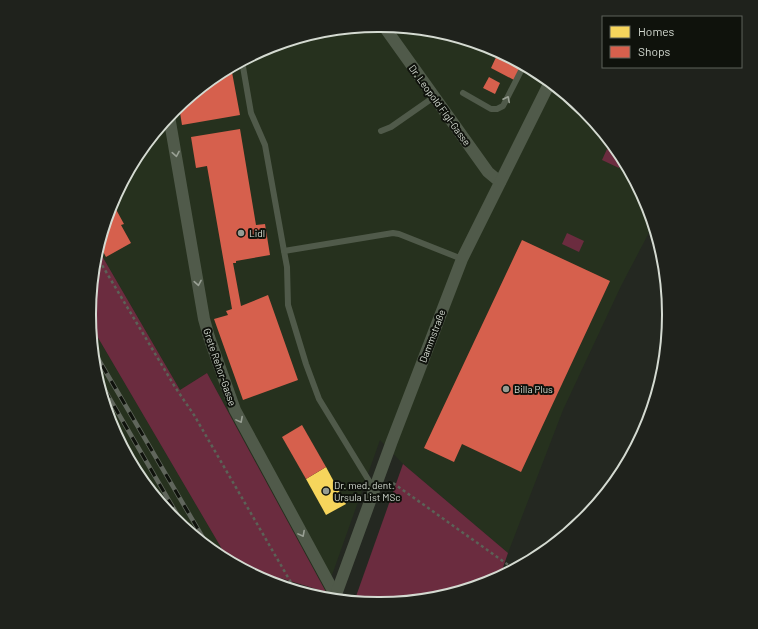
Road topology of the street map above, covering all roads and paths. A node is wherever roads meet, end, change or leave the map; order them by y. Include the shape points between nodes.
1 (388, 33) edge
2 (243, 67) edge
3 (521, 71) edge
4 (547, 88) edge
5 (463, 93) dead end
6 (434, 97) junction
7 (170, 124) edge
8 (381, 131) dead end
9 (500, 182) junction
10 (284, 251) junction
11 (462, 260) junction
12 (101, 264) edge
13 (393, 482) dead end
14 (374, 489) junction
15 (509, 565) edge
16 (291, 583) edge
17 (333, 593) edge
18 (336, 594) edge

1 - 6 street, Dr. Leopold Figl-Gasse
2 - 10 lane via 251,113 265,145
5 -> 3 lane via 491,109 497,109 503,106
4 - 9 street, Dammstraße
6 - 8 lane via 391,127
6 - 9 street, Dr. Leopold Figl-Gasse via 488,172
7 -> 17 street, Grete Rehor-Gasse via 209,337 235,410
9 - 11 street, Dammstraße
10 - 11 lane via 393,232
10 - 14 lane via 288,306 313,386
11 - 14 street, Dammstraße
12 - 16 path via 194,415
13 - 15 path
14 - 18 street, Dammstraße

